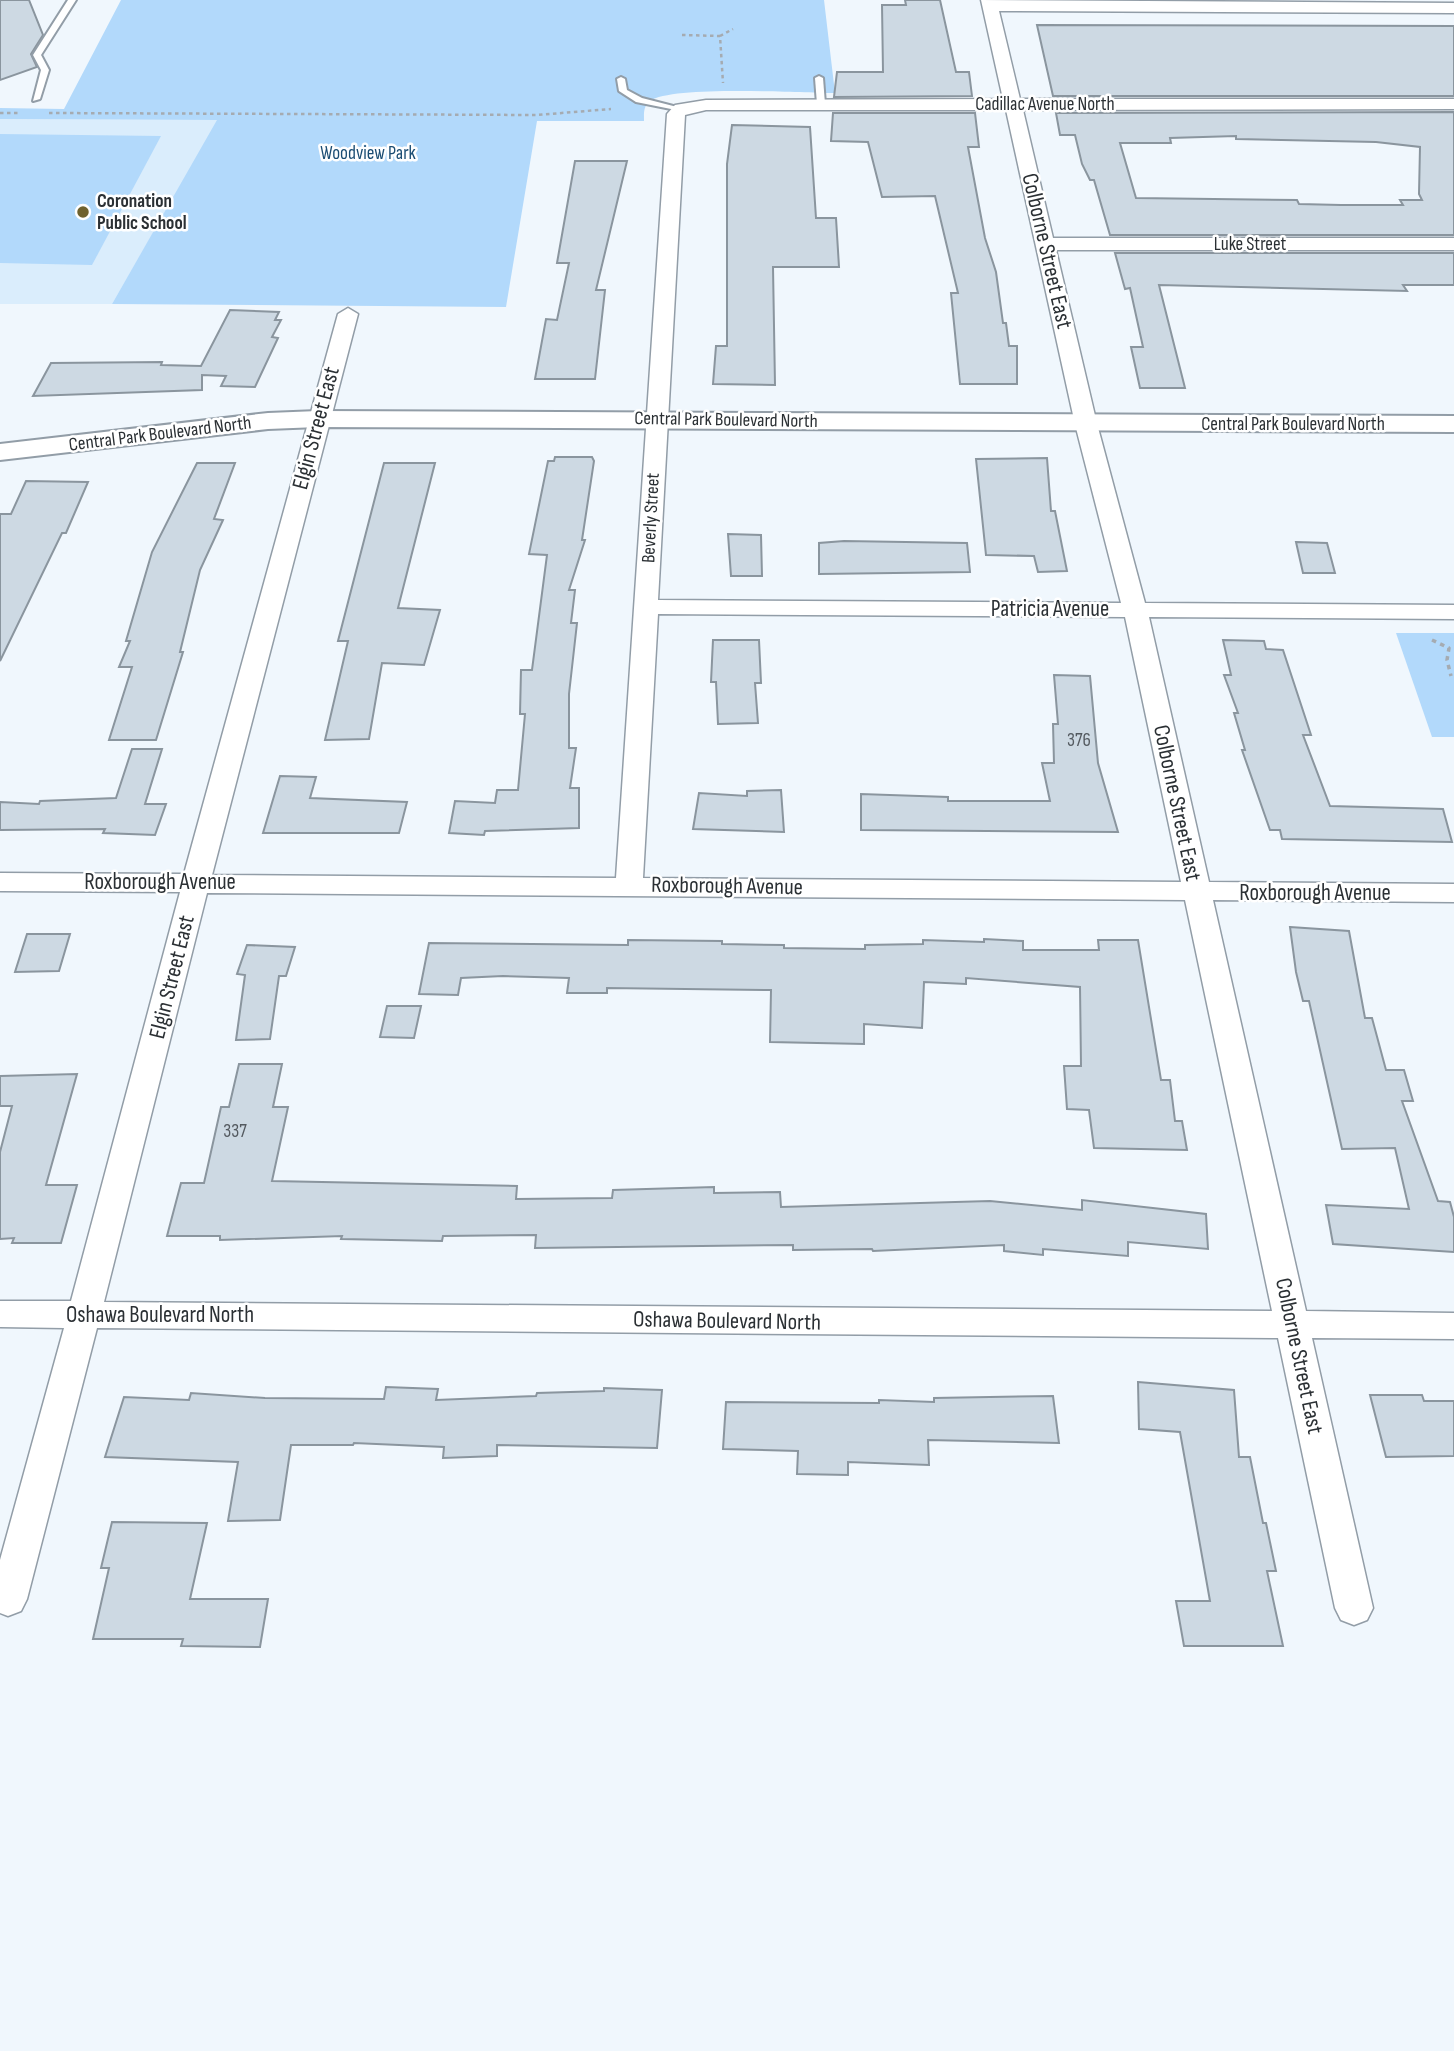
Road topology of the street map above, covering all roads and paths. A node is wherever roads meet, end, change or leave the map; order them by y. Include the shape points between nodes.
1 (72, 0) edge
2 (990, 3) edge
3 (1454, 8) edge
4 (733, 29) dead end
5 (682, 35) dead end
6 (720, 36) junction
7 (819, 78) dead end
8 (621, 79) dead end
9 (720, 94) dead end
10 (36, 99) dead end
11 (1014, 103) junction
12 (821, 104) junction
13 (1454, 104) edge
14 (616, 108) dead end
15 (681, 108) junction
16 (0, 113) edge
17 (27, 113) dead end
18 (41, 113) dead end
19 (1045, 244) junction
20 (1454, 244) edge
21 (348, 314) dead end
22 (318, 419) junction
23 (656, 419) junction
24 (1086, 424) junction
25 (1454, 424) edge
26 (0, 452) edge
27 (646, 607) junction
28 (1135, 610) junction
29 (1454, 612) edge
30 (1427, 637) dead end
31 (1454, 643) edge
32 (1449, 648) junction
33 (1451, 676) dead end
34 (0, 882) edge
35 (195, 882) junction
36 (629, 885) junction
37 (1196, 893) junction
38 (1454, 893) edge
39 (0, 1314) edge
40 (86, 1314) junction
41 (1454, 1326) edge
42 (1291, 1327) junction
43 (8, 1599) dead end
44 (1354, 1608) dead end

1 - 10 lane via 37,55 45,70
2 - 3 street
2 - 11 street, Colborne Street East
4 - 6 path
5 - 6 path
6 - 9 path
7 - 12 lane
8 - 15 lane via 623,91 630,96
11 - 12 street, Cadillac Avenue North
11 - 13 street, Cadillac Avenue North
11 - 19 street, Colborne Street East
12 - 15 street, Cadillac Avenue North
14 - 18 path via 537,115
15 - 23 street, Beverly Street via 676,114
16 - 17 path
19 - 20 street, Luke Street
19 - 24 street, Colborne Street East
21 - 22 street, Elgin Street East
22 - 23 street, Central Park Boulevard North
22 - 26 street, Central Park Boulevard North
22 - 35 street, Elgin Street East
23 - 24 street, Central Park Boulevard North
23 - 27 street, Beverly Street
24 - 25 street, Central Park Boulevard North
24 - 28 street, Colborne Street East
27 - 28 street, Patricia Avenue
27 - 36 street, Beverly Street
28 - 29 street, Patricia Avenue
28 - 37 street, Colborne Street East
30 - 32 path
31 - 32 path
32 - 33 path
34 - 35 street, Roxborough Avenue
35 - 36 street, Roxborough Avenue
35 - 40 street, Elgin Street East
36 - 37 street, Roxborough Avenue
37 - 38 street, Roxborough Avenue
37 - 42 street, Colborne Street East
39 - 40 street, Oshawa Boulevard North
40 - 42 street, Oshawa Boulevard North
40 - 43 street, Elgin Street East
41 - 42 street, Oshawa Boulevard North
42 - 44 street, Colborne Street East

